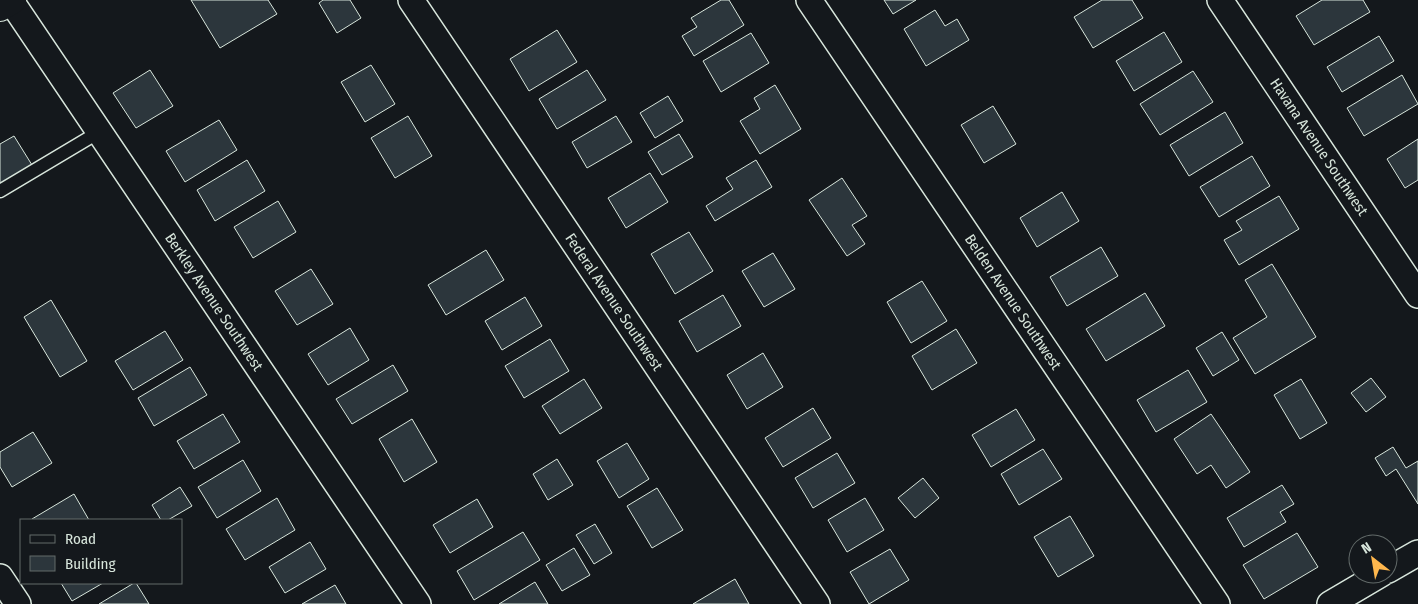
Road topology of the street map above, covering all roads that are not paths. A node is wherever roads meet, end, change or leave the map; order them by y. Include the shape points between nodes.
1 (411, 0) edge
2 (809, 0) edge
3 (1220, 0) edge
4 (8, 3) edge
5 (99, 132) junction
6 (0, 191) edge
7 (1418, 295) edge
8 (1418, 553) edge
9 (1398, 564) edge
10 (0, 577) edge
11 (1365, 584) edge
12 (18, 604) edge
13 (418, 604) edge
14 (817, 604) edge
15 (1218, 604) edge
16 (1330, 604) edge

1 - 14 street, Federal Avenue Southwest
2 - 15 street, Belden Avenue Southwest
3 - 7 street, Havana Avenue Southwest
4 - 5 street, Berkley Avenue Southwest
5 - 6 lane
5 - 13 street, Berkley Avenue Southwest
8 - 9 street
10 - 12 street
11 - 16 street

